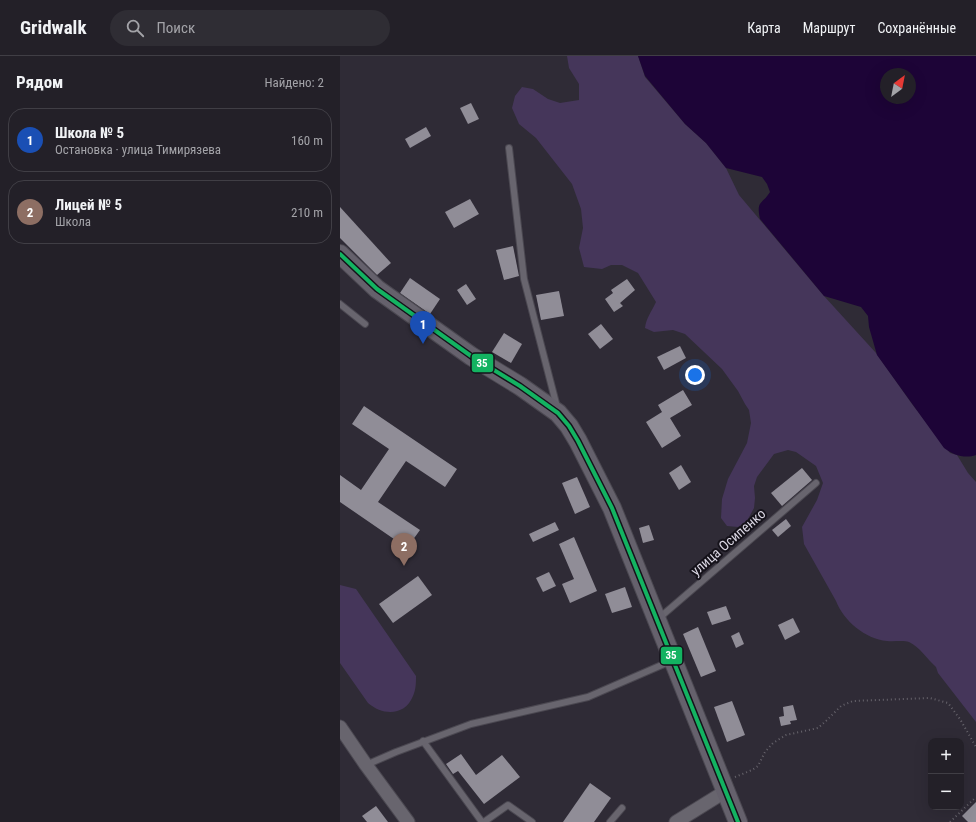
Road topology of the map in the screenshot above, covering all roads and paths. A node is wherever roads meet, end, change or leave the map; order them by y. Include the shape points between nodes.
1 (509, 148) dead end
2 (343, 260) edge
3 (340, 304) edge
4 (365, 324) dead end
5 (558, 413) junction
6 (816, 482) dead end
7 (657, 620) junction
8 (673, 660) junction
9 (340, 727) edge
10 (424, 741) junction
11 (976, 747) edge
12 (366, 765) junction
13 (724, 787) junction
14 (976, 797) edge
15 (622, 808) dead end
16 (408, 822) edge
17 (483, 822) edge
18 (532, 822) edge
19 (610, 822) edge
20 (676, 822) edge
21 (738, 822) edge
22 (950, 822) edge

1 - 5 lane via 524,279
2 - 5 main road via 377,290
3 - 4 lane
5 - 7 main road via 578,441 612,508
6 - 7 lane, улица Осипенко
7 - 8 main road
8 - 10 lane via 588,697 470,724
8 - 13 main road
9 - 12 street
10 - 12 lane
10 - 17 lane
11 - 13 path via 948,703 930,698 853,701 841,706 818,728 786,735 773,743 758,766
12 - 16 street
13 - 20 street
13 - 21 main road
14 - 22 path
15 - 19 lane
17 - 18 lane via 508,804

